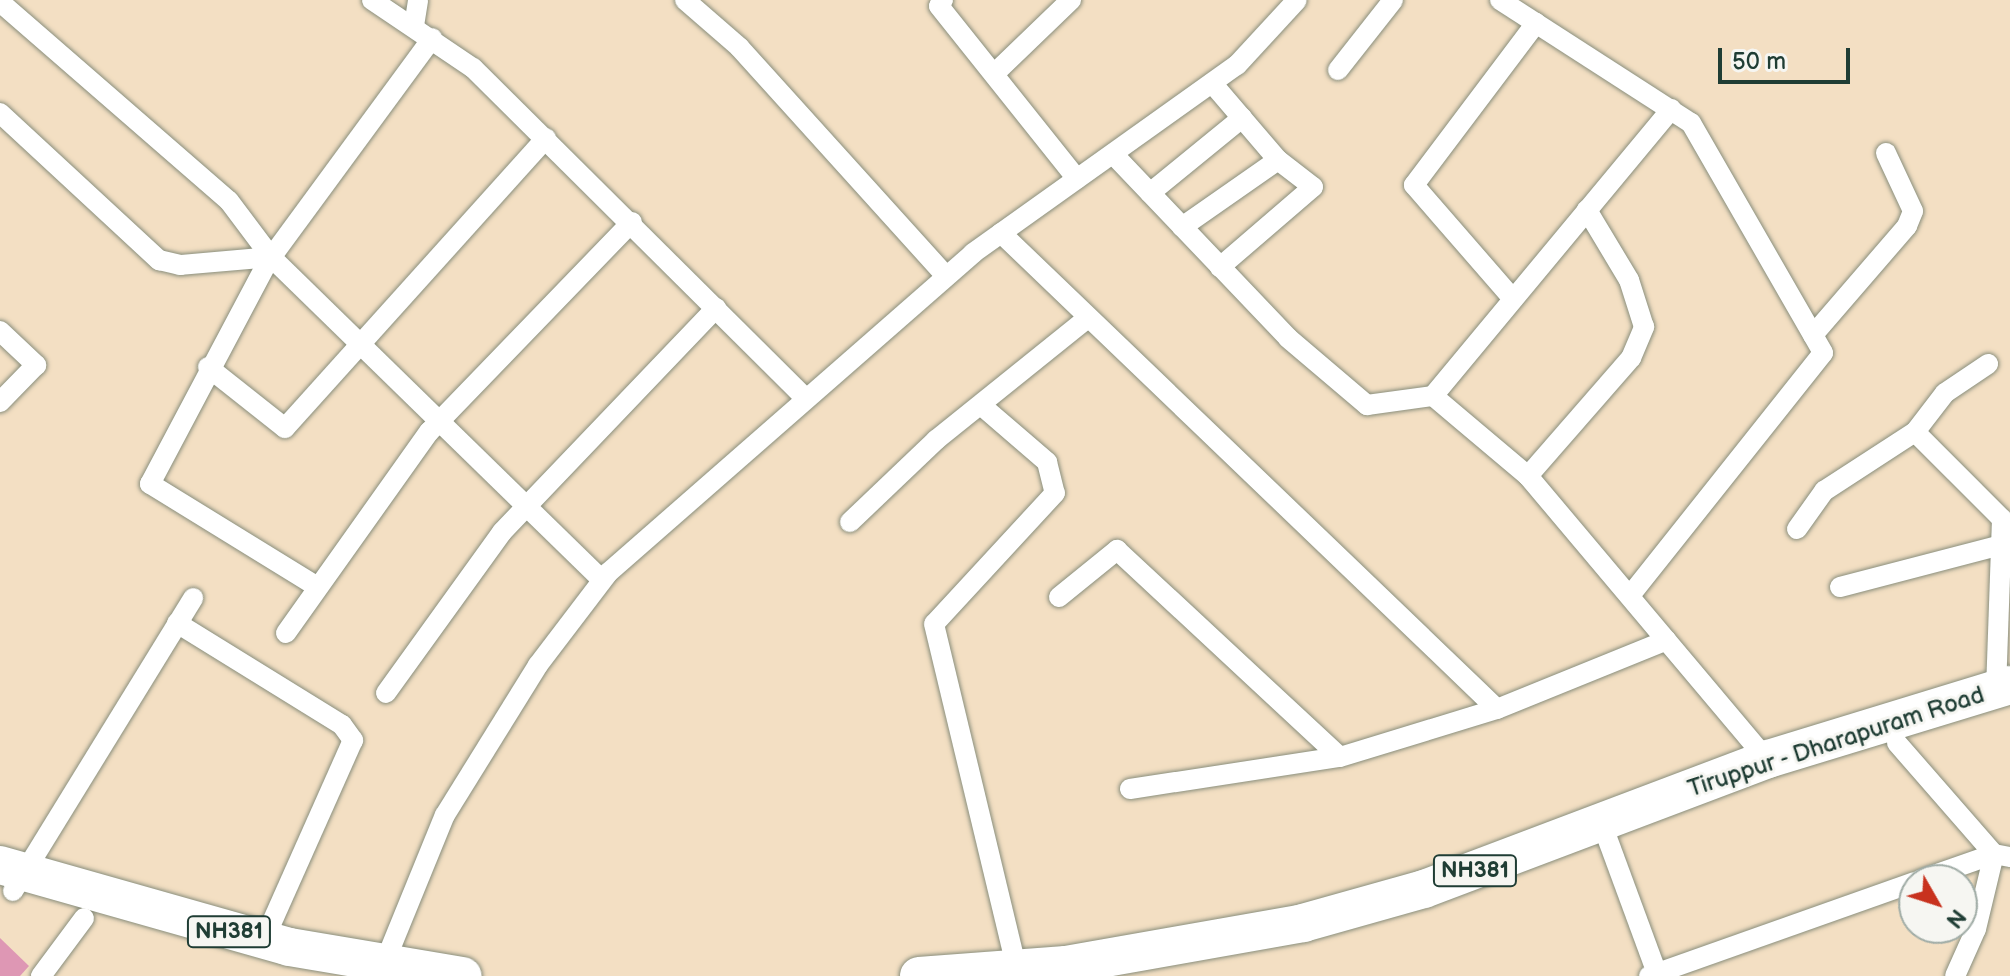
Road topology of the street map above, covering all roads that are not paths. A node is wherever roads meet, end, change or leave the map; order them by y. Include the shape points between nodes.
1 (372, 0) edge
2 (418, 0) edge
3 (685, 0) edge
4 (1071, 0) edge
5 (1297, 0) edge
6 (1393, 0) edge
7 (1500, 0) edge
8 (0, 2) edge
9 (938, 2) edge
10 (1536, 23) junction
11 (414, 26) junction
12 (432, 38) junction
13 (1338, 70) dead end
14 (994, 74) junction
15 (1212, 83) junction
16 (1671, 109) junction
17 (0, 113) edge
18 (1242, 118) junction
19 (546, 138) junction
20 (1886, 153) dead end
21 (1113, 154) junction
22 (1278, 160) junction
23 (1077, 179) junction
24 (1150, 193) junction
25 (1587, 210) junction
26 (632, 222) junction
27 (1182, 227) junction
28 (1001, 233) junction
29 (271, 257) junction
30 (1220, 267) junction
31 (946, 276) junction
32 (1513, 299) junction
33 (716, 308) junction
34 (1088, 318) junction
35 (0, 331) edge
36 (1813, 335) junction
37 (360, 344) junction
38 (1988, 364) dead end
39 (208, 367) junction
40 (1433, 396) junction
41 (805, 398) junction
42 (0, 402) edge
43 (982, 406) junction
44 (440, 421) junction
45 (1915, 432) junction
46 (1528, 476) junction
47 (526, 506) junction
48 (850, 522) dead end
49 (1797, 529) dead end
50 (2001, 545) junction
51 (602, 580) junction
52 (316, 586) junction
53 (1840, 587) dead end
54 (1630, 596) junction
55 (1059, 597) dead end
56 (193, 598) dead end
57 (177, 623) junction
58 (286, 633) dead end
59 (1667, 640) junction
60 (386, 693) dead end
61 (2005, 695) edge
62 (1497, 709) junction
63 (1897, 743) junction
64 (1340, 757) junction
65 (1774, 767) junction
66 (1130, 789) dead end
67 (1606, 832) junction
68 (2002, 856) edge
69 (1975, 864) edge
70 (9, 879) edge
71 (1898, 888) edge
72 (84, 918) junction
73 (264, 940) junction
74 (381, 970) edge
75 (1017, 970) junction
76 (1655, 975) edge
77 (41, 976) edge
78 (346, 976) edge
79 (463, 976) edge
80 (919, 976) edge
81 (1134, 976) edge
82 (1955, 976) edge

1 - 11 street
2 - 11 street
3 - 31 street via 739,47
4 - 14 street
5 - 15 street via 1237,65
6 - 13 street
7 - 10 street
8 - 29 street via 229,201
9 - 14 street
10 - 16 street
10 - 32 street via 1414,185
11 - 12 street
12 - 19 street via 473,68
12 - 29 street
14 - 23 street
15 - 18 street
15 - 21 street
16 - 25 street
16 - 36 street via 1691,123
17 - 29 street via 159,260 180,265
18 - 22 street
18 - 24 street
19 - 26 street
19 - 37 street
20 - 36 street via 1913,211 1907,226
21 - 23 street
21 - 24 street
22 - 27 street
22 - 30 street via 1313,187
23 - 28 street
24 - 27 street
25 - 32 street
25 - 46 street via 1629,280 1644,327 1631,358
26 - 33 street
26 - 44 street
27 - 30 street
28 - 31 street
28 - 34 street
29 - 37 street
29 - 39 street
30 - 40 street via 1288,338 1367,405
31 - 41 street
32 - 40 street
33 - 41 street
33 - 47 street
34 - 43 street
34 - 62 street
35 - 42 street via 36,365
36 - 54 street via 1823,353
37 - 39 street via 285,428
37 - 44 street
38 - 45 street via 1945,393
39 - 52 street via 150,484
40 - 46 street
41 - 51 street
43 - 48 street via 936,440
43 - 75 street via 1047,462 1055,493 934,624
44 - 47 street
44 - 52 street
45 - 49 street via 1824,491
45 - 50 street via 1987,498 2002,519
46 - 54 street
47 - 51 street
47 - 60 street
50 - 53 street
50 - 61 street
51 - 74 street via 538,665 445,815
52 - 58 street
54 - 59 street
55 - 64 street via 1117,550
56 - 57 street
57 - 70 street
57 - 73 street via 342,725 353,740
59 - 62 street
59 - 65 street
61 - 63 highway, NH381
61 - 65 highway, Tiruppur - Dharapuram Road / NH381
62 - 64 street
63 - 65 highway, NH381
63 - 68 street
64 - 66 street
65 - 67 highway, Tiruppur - Dharapuram Road / NH381
67 - 75 highway, Tiruppur - Dharapuram Road / NH381 via 1303,923 1176,949
67 - 76 street
67 - 81 highway, NH381 via 1324,941
68 - 69 street
68 - 82 street
70 - 72 highway, NH381
70 - 73 highway, NH381
71 - 76 street
72 - 77 street
72 - 78 highway, NH381
73 - 74 highway, NH381
74 - 79 highway, NH381
75 - 80 highway, Tiruppur - Dharapuram Road / NH381

